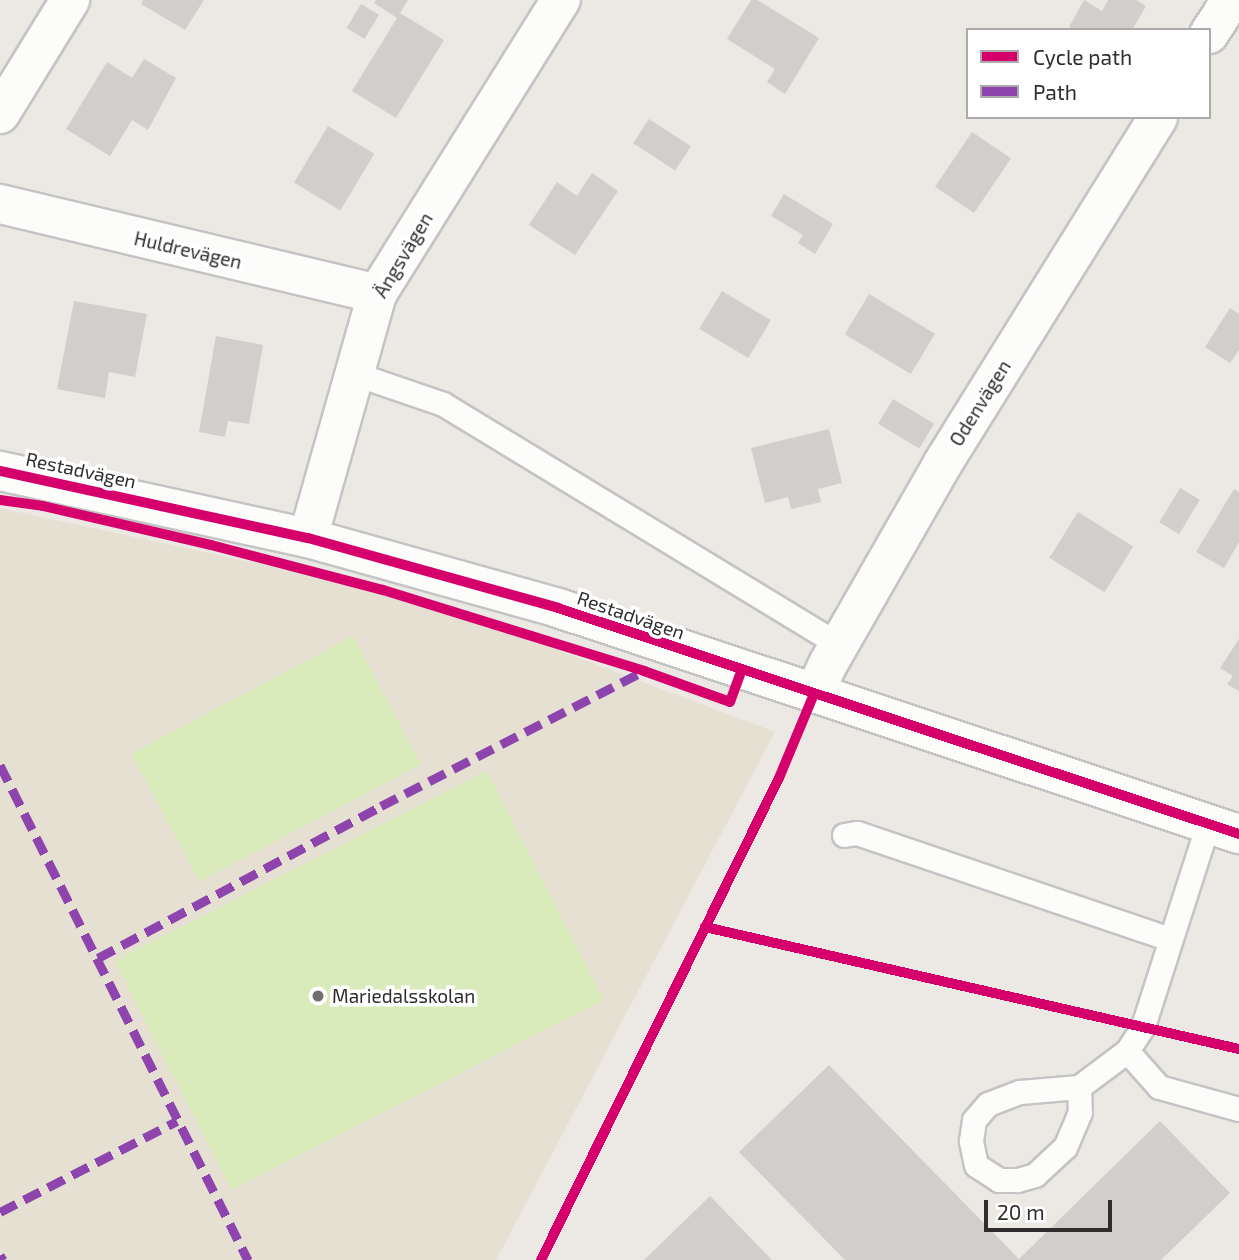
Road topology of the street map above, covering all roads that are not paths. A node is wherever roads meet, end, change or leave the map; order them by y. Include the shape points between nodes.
1 (70, 0) edge
2 (561, 0) edge
3 (1231, 0) edge
4 (1211, 31) edge
5 (0, 114) edge
6 (1157, 119) edge
7 (0, 204) edge
8 (377, 294) junction
9 (353, 373) junction
10 (0, 471) edge
11 (308, 538) junction
12 (839, 645) junction
13 (814, 694) junction
14 (1223, 828) edge
15 (844, 835) dead end
16 (1170, 939) junction
17 (1127, 1051) junction
18 (1079, 1087) junction
19 (1239, 1109) edge

1 - 5 street
2 - 8 street, Ängsvägen
3 - 4 street
6 - 12 street, Odenvägen via 943,463
7 - 8 street, Huldrevägen
8 - 9 street, Ängsvägen
9 - 11 street, Ängsvägen
9 - 12 lane via 443,404
10 - 11 street, Restadvägen
11 - 13 street, Restadvägen via 558,608
12 - 13 street, Odenvägen
13 - 14 street, Restadvägen
14 - 16 lane
15 - 16 lane via 857,833
16 - 17 lane via 1143,1026
17 - 18 lane
17 - 19 lane via 1159,1087
18 - 18 lane via 1020,1093 988,1104 974,1120 971,1142 976,1166 999,1180 1035,1175 1065,1147 1080,1112

